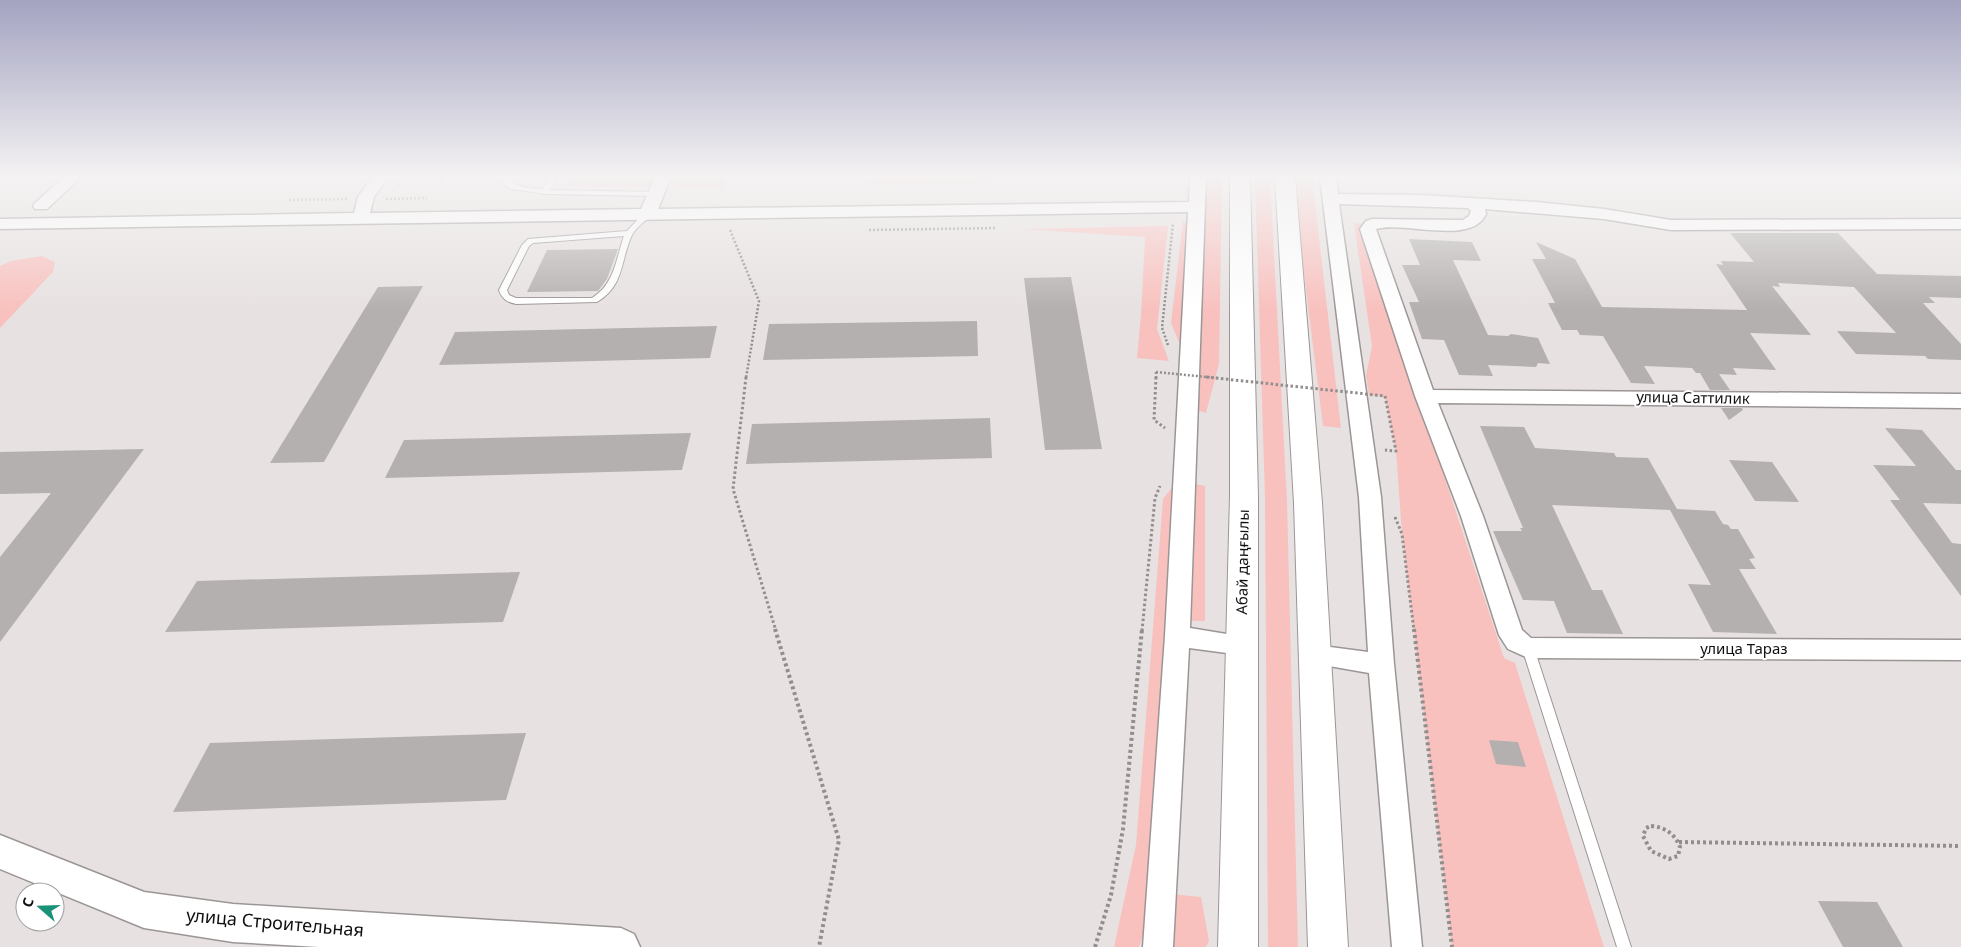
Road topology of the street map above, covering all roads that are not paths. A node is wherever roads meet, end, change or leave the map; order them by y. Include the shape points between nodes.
1 (127, 221) edge
2 (641, 221) edge
3 (1196, 221) edge
4 (1241, 221) edge
5 (1288, 221) edge
6 (1334, 221) edge
7 (1471, 221) edge
8 (1646, 221) edge
9 (0, 224) edge
10 (1961, 224) edge
11 (1368, 229) joint
12 (629, 234) junction
13 (1425, 396) junction
14 (1961, 401) edge
15 (1177, 636) junction
16 (1242, 645) junction
17 (1528, 648) junction
18 (1961, 650) edge
19 (1315, 655) junction
20 (1381, 664) junction
21 (0, 852) edge
22 (621, 947) edge
23 (1158, 947) edge
24 (1238, 947) edge
25 (1328, 947) edge
26 (1406, 947) edge
27 (1624, 947) edge

1 - 9 street
2 - 12 lane
3 - 15 street
4 - 16 main road, Абай даңғылы via 1244,496
5 - 19 main road
6 - 20 street via 1370,497
7 - 11 street via 1464,225 1383,223 1372,224
8 - 10 street via 1671,225
11 - 13 street
12 - 12 lane via 612,286 603,296 594,300 516,302 504,296 503,290 530,241
13 - 14 street, улица Саттилик
13 - 17 street via 1472,516 1511,635
15 - 16 street
15 - 23 street
16 - 24 main road, Абай даңғылы
17 - 18 street, улица Тараз
17 - 27 lane
19 - 20 street
19 - 25 main road
20 - 26 street
21 - 22 street, улица Строительная via 144,910 233,923

